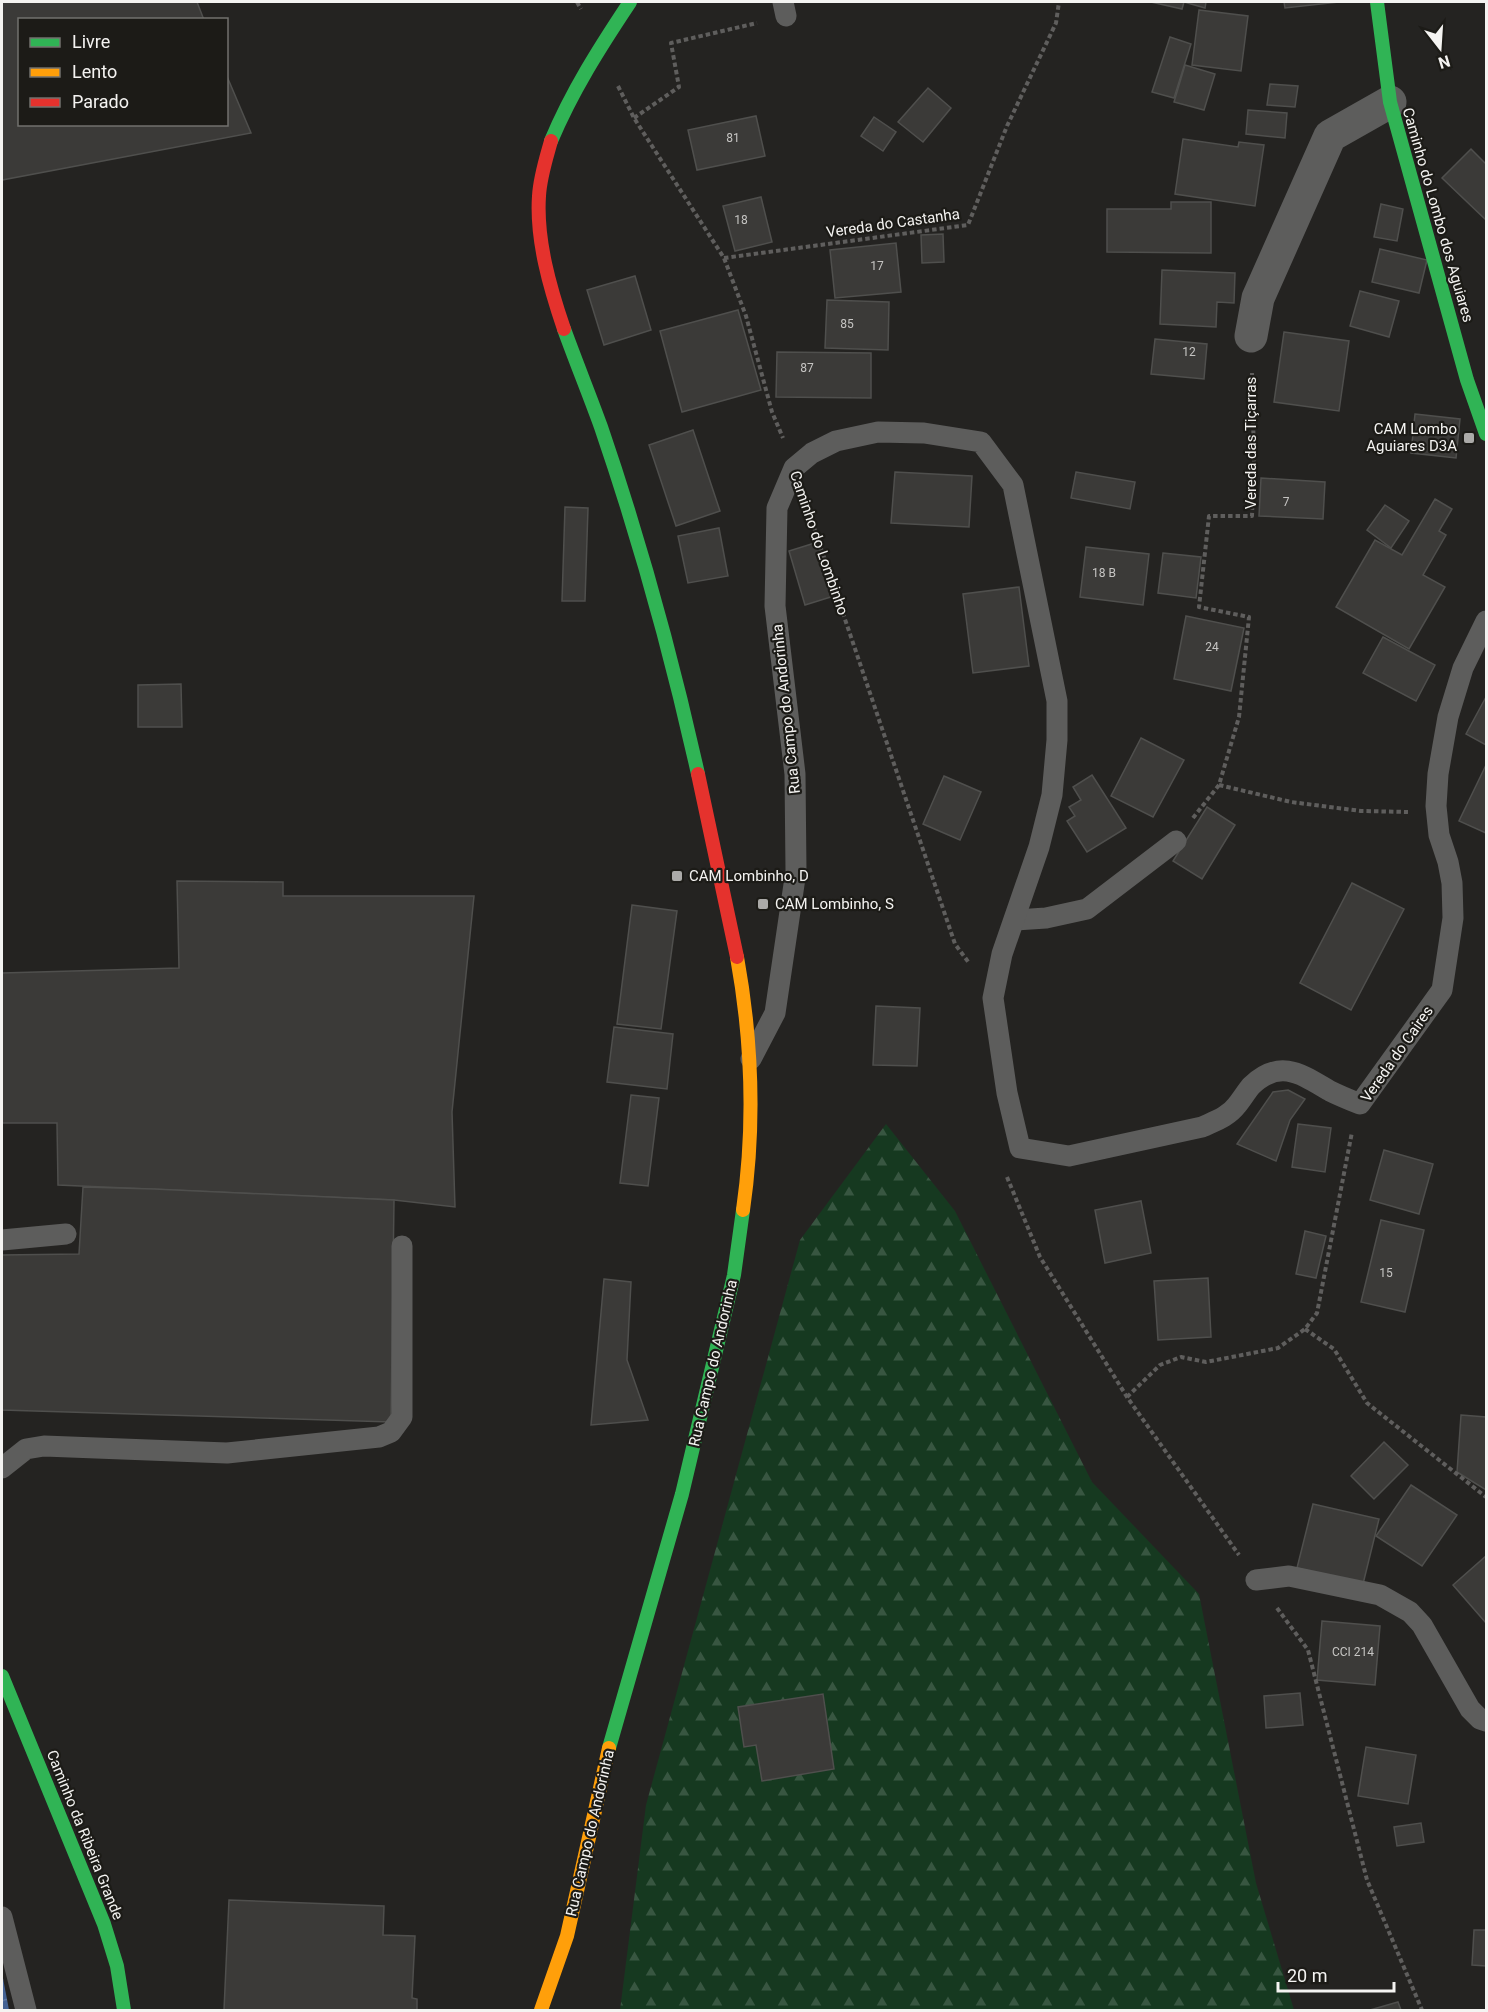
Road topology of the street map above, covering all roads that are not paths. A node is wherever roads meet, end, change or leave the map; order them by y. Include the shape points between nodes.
1 (630, 2) edge
2 (1377, 2) edge
3 (1390, 102) junction
4 (1251, 336) road end
5 (1486, 434) edge
6 (1486, 621) edge
7 (1176, 841) road end
8 (1015, 920) junction
9 (749, 1062) junction
10 (66, 1234) dead end
11 (2, 1240) edge
12 (402, 1246) dead end
13 (2, 1468) edge
14 (1256, 1580) dead end
15 (2, 1676) edge
16 (1486, 1721) edge
17 (2, 1917) edge
18 (26, 2010) edge
19 (124, 2010) edge
20 (541, 2010) edge

1 - 9 street via 554,130 538,193 541,248 559,315 635,534 680,699 733,934
2 - 3 street, Caminho do Lombo dos Aguiares
3 - 4 street via 1330,136 1258,298
3 - 5 street, Caminho do Lombo dos Aguiares via 1467,380
6 - 8 lane, Vereda do Caires via 1463,668 1437,774 1439,836 1452,883 1454,918 1442,990 1360,1104 1304,1075 1283,1069 1265,1075 1235,1108 1202,1126 1069,1156 1020,1148 1007,1093 993,998 1002,954
7 - 8 lane via 1087,909
8 - 9 lane, Rua Campo do Andorinha via 1052,795 1057,701 1013,484 981,442 924,433 878,432 836,441 794,468 777,508 775,606 795,774 796,871 775,1013
9 - 20 street, Rua Campo do Andorinha via 748,1144 734,1275 682,1494 608,1750 567,1936
10 - 11 lane
12 - 13 lane via 402,1417 391,1432 379,1437 227,1453 44,1446 26,1449
14 - 16 lane via 1289,1576 1392,1600 1422,1625 1470,1709
15 - 19 street, Caminho da Ribeira Grande via 113,1952 122,1982
17 - 18 lane

